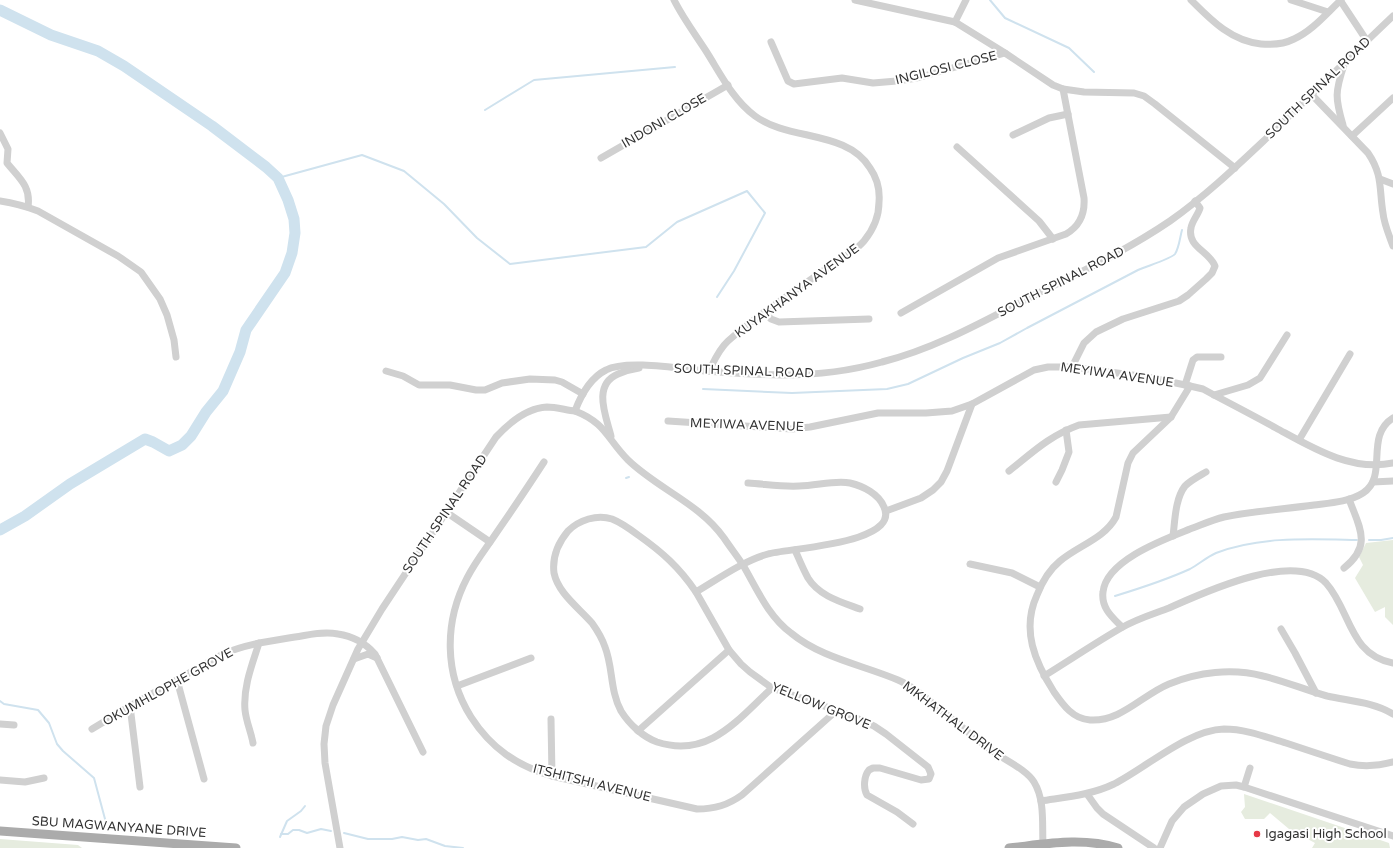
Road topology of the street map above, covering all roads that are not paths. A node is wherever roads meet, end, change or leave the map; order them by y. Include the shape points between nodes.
1 (674, 0) edge
2 (855, 0) edge
3 (966, 0) edge
4 (1190, 0) edge
5 (1291, 0) edge
6 (1340, 0) edge
7 (1328, 12) junction
8 (1393, 16) edge
9 (955, 22) junction
10 (1367, 41) junction
11 (771, 42) dead end
12 (1005, 53) junction
13 (1344, 64) junction
14 (728, 85) junction
15 (1063, 89) junction
16 (1312, 94) junction
17 (1393, 98) edge
18 (1068, 114) junction
19 (1343, 127) junction
20 (0, 132) edge
21 (1013, 135) dead end
22 (1352, 136) junction
23 (957, 147) dead end
24 (601, 158) dead end
25 (1235, 168) junction
26 (1380, 179) junction
27 (1393, 184) edge
28 (0, 201) edge
29 (1195, 201) junction
30 (28, 206) junction
31 (1053, 240) junction
32 (1393, 246) edge
33 (764, 312) junction
34 (901, 313) dead end
35 (869, 319) dead end
36 (1287, 334) dead end
37 (1350, 354) dead end
38 (176, 357) dead end
39 (1221, 357) dead end
40 (645, 366) junction
41 (1072, 367) junction
42 (386, 371) dead end
43 (709, 371) junction
44 (1188, 385) junction
45 (583, 394) junction
46 (1214, 395) junction
47 (972, 404) junction
48 (575, 411) junction
49 (1171, 417) junction
50 (1393, 418) edge
51 (668, 421) dead end
52 (1066, 430) junction
53 (612, 440) junction
54 (1299, 440) junction
55 (544, 462) dead end
56 (1393, 463) edge
57 (1376, 466) junction
58 (1009, 471) dead end
59 (1206, 472) dead end
60 (1393, 481) edge
61 (1056, 482) dead end
62 (1373, 482) junction
63 (748, 483) dead end
64 (1349, 499) junction
65 (886, 511) junction
66 (446, 512) junction
67 (1173, 536) junction
68 (490, 542) junction
69 (795, 550) junction
70 (970, 564) dead end
71 (742, 565) junction
72 (1344, 568) dead end
73 (1040, 587) junction
74 (696, 592) junction
75 (860, 608) dead end
76 (1122, 627) junction
77 (1281, 629) dead end
78 (362, 642) junction
79 (259, 643) junction
80 (729, 650) junction
81 (378, 658) junction
82 (531, 658) dead end
83 (354, 659) junction
84 (1393, 663) edge
85 (1044, 676) junction
86 (178, 680) junction
87 (457, 686) junction
88 (772, 688) junction
89 (1316, 693) junction
90 (130, 706) junction
91 (836, 711) junction
92 (1393, 714) edge
93 (551, 719) dead end
94 (0, 724) edge
95 (14, 725) dead end
96 (92, 729) dead end
97 (638, 731) junction
98 (253, 743) dead end
99 (423, 752) dead end
100 (1393, 762) edge
101 (1250, 768) dead end
102 (552, 776) junction
103 (44, 778) dead end
104 (204, 779) dead end
105 (0, 780) edge
106 (140, 787) dead end
107 (1244, 787) junction
108 (1087, 794) junction
109 (1041, 801) junction
110 (913, 824) dead end
111 (0, 831) edge
112 (1393, 836) edge
113 (1043, 844) junction
114 (236, 848) edge
115 (340, 848) edge
116 (1009, 848) edge
117 (1118, 848) edge
118 (1154, 848) edge
119 (1160, 848) edge

1 - 14 street, KUYAKHANYA AVENUE
2 - 9 street
3 - 9 street
4 - 7 street via 1229,34 1244,41 1269,45 1294,40
5 - 7 street
6 - 7 street
6 - 10 street
8 - 10 street, SOUTH SPINAL ROAD
9 - 12 street
10 - 13 street, SOUTH SPINAL ROAD
11 - 12 street, INGILOSI CLOSE via 788,81 794,84 842,78 873,83 903,80
12 - 15 street
13 - 16 street, SOUTH SPINAL ROAD
13 - 19 street via 1337,94
14 - 24 street, INDONI CLOSE
14 - 33 street, KUYAKHANYA AVENUE via 744,107 770,125 848,147 866,162 877,182 878,212 875,223 863,242
15 - 18 street
15 - 25 street via 1134,93 1144,96
16 - 19 street
16 - 25 street, SOUTH SPINAL ROAD
17 - 22 street
18 - 21 street via 1049,118
18 - 31 street via 1085,206 1081,220 1075,227
19 - 22 street
20 - 30 street via 8,150 7,163 28,193
22 - 26 street via 1373,161
23 - 31 street via 1039,221
25 - 29 street, SOUTH SPINAL ROAD
26 - 27 street
26 - 32 street via 1383,213
28 - 30 street
29 - 41 street via 1200,208 1191,228 1191,238 1211,259 1214,266 1212,273 1179,301 1123,319 1096,332 1084,343
29 - 43 street, SOUTH SPINAL ROAD via 1135,244 918,351 885,362 823,374 781,375
30 - 38 street via 93,241 141,272 167,315
31 - 34 street via 998,258
33 - 35 street via 771,319 780,322
33 - 43 street, KUYAKHANYA AVENUE via 728,342 719,352
36 - 46 street via 1260,378 1248,385
37 - 54 street
39 - 44 street via 1193,360
40 - 43 street, SOUTH SPINAL ROAD
40 - 45 street, SOUTH SPINAL ROAD via 619,365 607,369
40 - 53 street via 617,374 607,382 602,404
41 - 44 street, MEYIWA AVENUE
41 - 47 street, MEYIWA AVENUE via 1034,370
42 - 45 street via 403,376 419,385 450,384 481,390 502,383 530,379 555,380
44 - 46 street, MEYIWA AVENUE
44 - 49 street
45 - 48 street, SOUTH SPINAL ROAD
46 - 54 street, MEYIWA AVENUE
47 - 51 street, MEYIWA AVENUE via 952,411 878,413 792,429
47 - 65 street via 941,482 921,498
48 - 53 street, MKHATHALI DRIVE via 592,419
48 - 66 street, SOUTH SPINAL ROAD via 545,407 531,411 506,426
49 - 52 street via 1088,424
49 - 73 street via 1133,453 1112,524 1102,534 1060,561 1049,572
50 - 57 street via 1384,425 1377,440
52 - 58 street via 1044,442
52 - 61 street via 1069,452
53 - 71 street, MKHATHALI DRIVE via 640,471 711,522
54 - 57 street, MEYIWA AVENUE via 1325,454
55 - 68 street, ITSHITSHI AVENUE
56 - 57 street, MEYIWA AVENUE
57 - 62 street
59 - 67 street via 1185,486 1180,494
60 - 62 street
62 - 64 street via 1364,492
63 - 65 street via 797,486 850,483 879,498
64 - 67 street via 1224,517
64 - 72 street via 1362,538 1361,548
65 - 69 street via 881,527 871,533
66 - 68 street
66 - 78 street, SOUTH SPINAL ROAD
67 - 76 street via 1135,554 1108,578 1102,593 1103,602
68 - 87 street, ITSHITSHI AVENUE via 467,577 455,607 450,655
69 - 71 street via 769,554
69 - 75 street via 814,586 832,598
70 - 73 street via 1012,573
71 - 74 street
71 - 109 street, MKHATHALI DRIVE via 768,608 790,632 804,643 821,651 912,687 991,750 1027,774 1033,781
73 - 85 street via 1032,606 1030,632 1035,656
74 - 80 street, YELLOW GROVE
74 - 97 street, YELLOW GROVE via 668,557 626,526 612,519 601,517 580,522 571,528 556,548 554,573 558,583 600,635 621,711
76 - 84 street via 1239,580 1286,572 1305,572 1322,580 1331,590 1362,646 1375,656
76 - 85 street
77 - 89 street
78 - 79 street, OKUMHLOPHE GROVE via 338,634 324,633
78 - 81 street
78 - 83 street, SOUTH SPINAL ROAD
79 - 86 street, OKUMHLOPHE GROVE via 223,654
79 - 98 street via 246,685 245,697 245,711
80 - 88 street, YELLOW GROVE via 741,664
80 - 97 street
81 - 83 street via 368,654
81 - 99 street
82 - 87 street
83 - 115 street, SOUTH SPINAL ROAD via 333,705 326,726 324,744
85 - 89 street via 1070,712 1077,717 1092,720 1111,718 1182,679 1218,672 1256,674
86 - 90 street, OKUMHLOPHE GROVE
86 - 104 street
87 - 102 street, ITSHITSHI AVENUE via 465,707 493,744 519,763
88 - 91 street, YELLOW GROVE
88 - 97 street, YELLOW GROVE via 725,731 702,744 689,747 663,744
89 - 92 street via 1379,707
90 - 96 street, OKUMHLOPHE GROVE
90 - 106 street
91 - 102 street, ITSHITSHI AVENUE via 742,795 731,803 709,809 697,809
91 - 110 street, YELLOW GROVE via 874,726 918,758 930,771 931,777 926,780 880,768 869,770 865,776 867,795
93 - 102 street
94 - 95 street
100 - 108 street via 1371,767 1350,764 1251,732 1223,729 1199,734 1134,774
101 - 107 street
103 - 105 street via 25,782
107 - 112 street
107 - 119 street via 1217,787 1184,806 1172,821
108 - 109 street
108 - 118 street via 1103,814
109 - 113 street, MKHATHALI DRIVE
111 - 114 main road, SBU MAGWANYANE DRIVE
113 - 116 main road
113 - 117 main road via 1090,842

